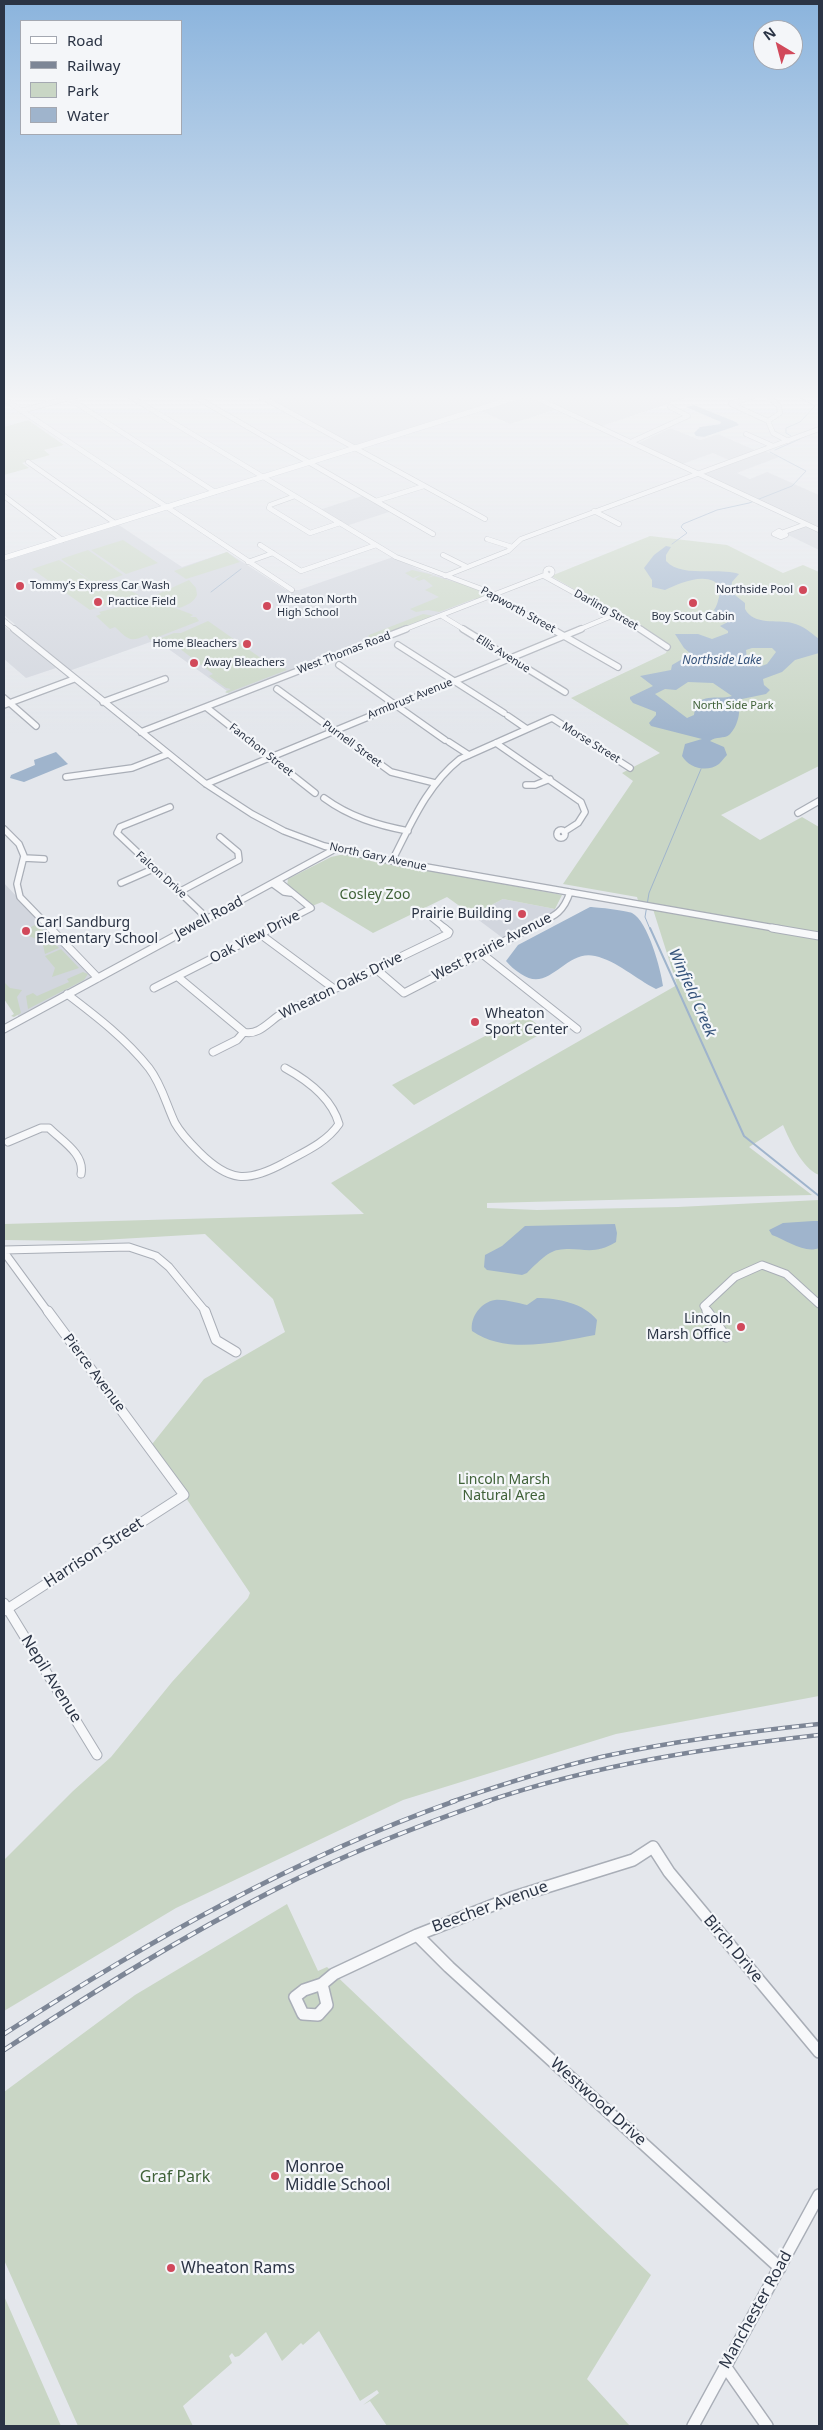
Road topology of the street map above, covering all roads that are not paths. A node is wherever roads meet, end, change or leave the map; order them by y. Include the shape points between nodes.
1 (22, 509) edge
2 (96, 509) edge
3 (158, 509) edge
4 (170, 509) edge
5 (271, 509) edge
6 (317, 509) edge
7 (390, 509) edge
8 (467, 509) edge
9 (601, 509) edge
10 (775, 509) edge
11 (594, 512) junction
12 (485, 519) dead end
13 (115, 523) junction
14 (340, 524) junction
15 (619, 524) dead end
16 (806, 524) junction
17 (819, 530) edge
18 (784, 532) dead end
19 (432, 534) dead end
20 (487, 539) dead end
21 (62, 540) junction
22 (260, 545) dead end
23 (376, 545) junction
24 (512, 548) junction
25 (273, 553) junction
26 (443, 555) dead end
27 (5, 556) edge
28 (248, 562) junction
29 (467, 567) junction
30 (545, 575) joint
31 (445, 576) junction
32 (292, 590) dead end
33 (494, 595) junction
34 (614, 615) junction
35 (442, 616) junction
36 (4, 621) edge
37 (565, 636) junction
38 (398, 645) dead end
39 (667, 647) dead end
40 (510, 658) junction
41 (339, 666) dead end
42 (618, 667) dead end
43 (74, 679) junction
44 (165, 679) dead end
45 (454, 681) junction
46 (277, 689) dead end
47 (565, 692) dead end
48 (4, 698) edge
49 (103, 702) junction
50 (7, 704) edge
51 (396, 705) junction
52 (206, 707) junction
53 (36, 726) dead end
54 (527, 729) junction
55 (334, 731) junction
56 (141, 732) junction
57 (496, 743) junction
58 (168, 754) junction
59 (469, 755) junction
60 (270, 757) junction
61 (630, 768) dead end
62 (66, 778) dead end
63 (550, 779) junction
64 (435, 783) junction
65 (206, 784) junction
66 (526, 785) dead end
67 (316, 793) dead end
68 (324, 798) dead end
69 (819, 801) edge
70 (170, 806) dead end
71 (798, 813) dead end
72 (4, 829) edge
73 (408, 831) junction
74 (564, 832) dead end
75 (220, 837) dead end
76 (335, 849) junction
77 (24, 858) junction
78 (44, 859) dead end
79 (392, 861) junction
80 (153, 869) junction
81 (275, 882) junction
82 (121, 883) dead end
83 (179, 892) junction
84 (570, 892) junction
85 (430, 916) dead end
86 (208, 919) junction
87 (260, 934) junction
88 (819, 936) edge
89 (481, 953) junction
90 (376, 969) junction
91 (178, 977) junction
92 (98, 978) junction
93 (154, 988) dead end
94 (332, 988) junction
95 (67, 994) junction
96 (4, 1029) edge
97 (577, 1029) dead end
98 (244, 1032) junction
99 (214, 1052) dead end
100 (285, 1068) dead end
101 (6, 1140) edge
102 (4, 1150) edge
103 (81, 1174) dead end
104 (4, 1251) edge
105 (819, 1304) edge
106 (726, 1337) dead end
107 (236, 1352) dead end
108 (184, 1495) joint
109 (5, 1608) edge
110 (97, 1755) dead end
111 (649, 1850) joint
112 (417, 1934) junction
113 (322, 1984) dead end
114 (819, 2052) edge
115 (819, 2194) edge
116 (780, 2268) junction
117 (725, 2366) junction
118 (693, 2426) edge
119 (768, 2426) edge

1 - 21 street
2 - 13 street
3 - 13 main road
4 - 28 street
5 - 14 street via 310,533
6 - 14 street, Papworth Street
7 - 19 street
8 - 12 street
9 - 11 street
10 - 16 street
11 - 15 street
11 - 24 street via 521,538
13 - 21 main road
14 - 23 street, Papworth Street
16 - 17 street
16 - 18 street
20 - 24 street
21 - 27 main road
22 - 25 street
23 - 25 street via 301,571
23 - 31 street, Papworth Street via 401,559
24 - 29 street
25 - 28 street
26 - 29 street
28 - 32 street
29 - 31 street
30 - 33 street, West Thomas Road
30 - 34 street, Darling Street
31 - 33 street, Papworth Street
33 - 35 street, West Thomas Road
33 - 37 street, Papworth Street
34 - 37 street, Armbrust Avenue
34 - 39 street, Darling Street
35 - 40 street, Ellis Avenue
35 - 52 street, West Thomas Road
36 - 43 street, North Gary Avenue
37 - 40 street, Armbrust Avenue
37 - 42 street, Papworth Street
38 - 45 street
40 - 45 street, Armbrust Avenue
40 - 47 street, Ellis Avenue
41 - 51 street
43 - 49 street, North Gary Avenue
43 - 50 street
44 - 49 street
45 - 51 street, Armbrust Avenue
45 - 54 street
46 - 55 street, Purnell Street
48 - 50 street
49 - 56 street, North Gary Avenue
50 - 53 street
51 - 55 street, Armbrust Avenue
51 - 59 street
52 - 56 street, West Thomas Road
52 - 60 street, Fanchon Street
54 - 57 street
54 - 61 street, Morse Street via 552,718
55 - 60 street, Armbrust Avenue
55 - 64 street, Purnell Street via 391,772
56 - 58 street, North Gary Avenue
57 - 59 street
57 - 63 street
58 - 62 street via 135,767
58 - 65 street, North Gary Avenue
59 - 64 street via 448,768
60 - 65 street, Armbrust Avenue
60 - 67 street, Fanchon Street
63 - 66 street
63 - 74 street via 577,797 585,812 578,823
64 - 73 street
65 - 76 street, North Gary Avenue via 273,826
68 - 73 street via 360,821
69 - 71 street
70 - 80 street, Falcon Drive via 117,830 118,835
72 - 77 street via 18,844
73 - 79 street
75 - 83 street via 238,852 239,860
76 - 79 street, North Gary Avenue
76 - 81 street, Jewell Road
77 - 78 street
77 - 92 street via 17,883 20,896
79 - 84 street, North Gary Avenue
80 - 82 street
80 - 83 street, Falcon Drive
81 - 86 street, Jewell Road
81 - 87 street, Oak View Drive via 284,892 291,893 310,908
83 - 86 street, Falcon Drive
84 - 88 street, North Gary Avenue
84 - 89 street, West Prairie Avenue via 560,912
85 - 90 street, Wheaton Oaks Drive via 448,934
86 - 92 street, Jewell Road
87 - 91 street, Oak View Drive
87 - 94 street
89 - 90 street, West Prairie Avenue via 404,993
89 - 97 street
90 - 94 street, Wheaton Oaks Drive
91 - 93 street, Oak View Drive
91 - 98 street
92 - 95 street, Jewell Road
94 - 98 street, Wheaton Oaks Drive via 278,1016 258,1031
95 - 96 street, Jewell Road
95 - 100 street via 110,1026 152,1072 176,1124 217,1171 236,1177 268,1172 328,1138 339,1124 335,1110 296,1073
98 - 99 street, Wheaton Oaks Drive via 237,1040
101 - 102 street
101 - 103 street via 49,1128 80,1158
104 - 107 street via 130,1247 148,1252 170,1267 202,1306 216,1340
104 - 108 street, Pierce Avenue
105 - 106 street via 786,1274 762,1265 736,1277 704,1306
108 - 109 street, Harrison Street
109 - 110 street, Nepil Avenue
111 - 112 street, Beecher Avenue via 633,1860 511,1898
111 - 114 street, Birch Drive via 653,1847 669,1872
112 - 113 street, Beecher Avenue via 334,1974
112 - 116 street, Westwood Drive via 449,1967
115 - 116 street, Manchester Road
116 - 117 street, Manchester Road
117 - 118 street, Manchester Road
117 - 119 street

